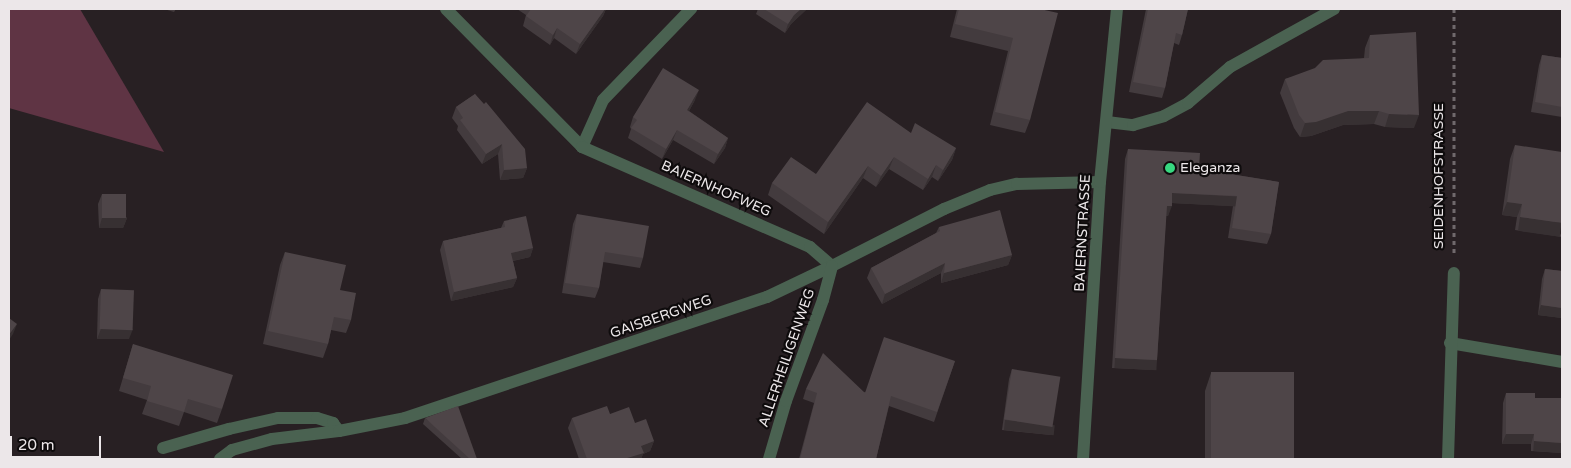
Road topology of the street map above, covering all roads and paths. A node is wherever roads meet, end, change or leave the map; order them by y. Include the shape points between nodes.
1 (446, 9) edge
2 (691, 9) edge
3 (1117, 9) edge
4 (1334, 9) edge
5 (1454, 9) edge
6 (1107, 122) junction
7 (582, 147) junction
8 (1100, 182) junction
9 (832, 266) junction
10 (1454, 273) joint
11 (1450, 344) junction
12 (1562, 362) edge
13 (339, 431) junction
14 (163, 448) dead end
15 (220, 459) edge
16 (769, 459) edge
17 (1083, 459) edge
18 (1448, 459) edge

1 - 7 street, BAIERNHOFWEG
2 - 7 street via 603,100
3 - 6 street, BAIERNSTRASSE
4 - 6 street via 1230,67 1188,103 1164,116 1133,125
5 - 10 path, SEIDENHOFSTRASSE
6 - 8 street, BAIERNSTRASSE
7 - 9 street, BAIERNHOFWEG via 810,247
8 - 9 street, GAISBERGWEG via 1017,184 990,190 944,209
8 - 17 street, BAIERNSTRASSE
9 - 13 street, GAISBERGWEG via 767,297 404,418
9 - 16 street, ALLERHEILIGENWEG
10 - 11 street
11 - 12 street
11 - 18 street
13 - 14 street via 333,423 317,418 278,418
13 - 15 street, GAISBERGWEG via 272,439 232,450

